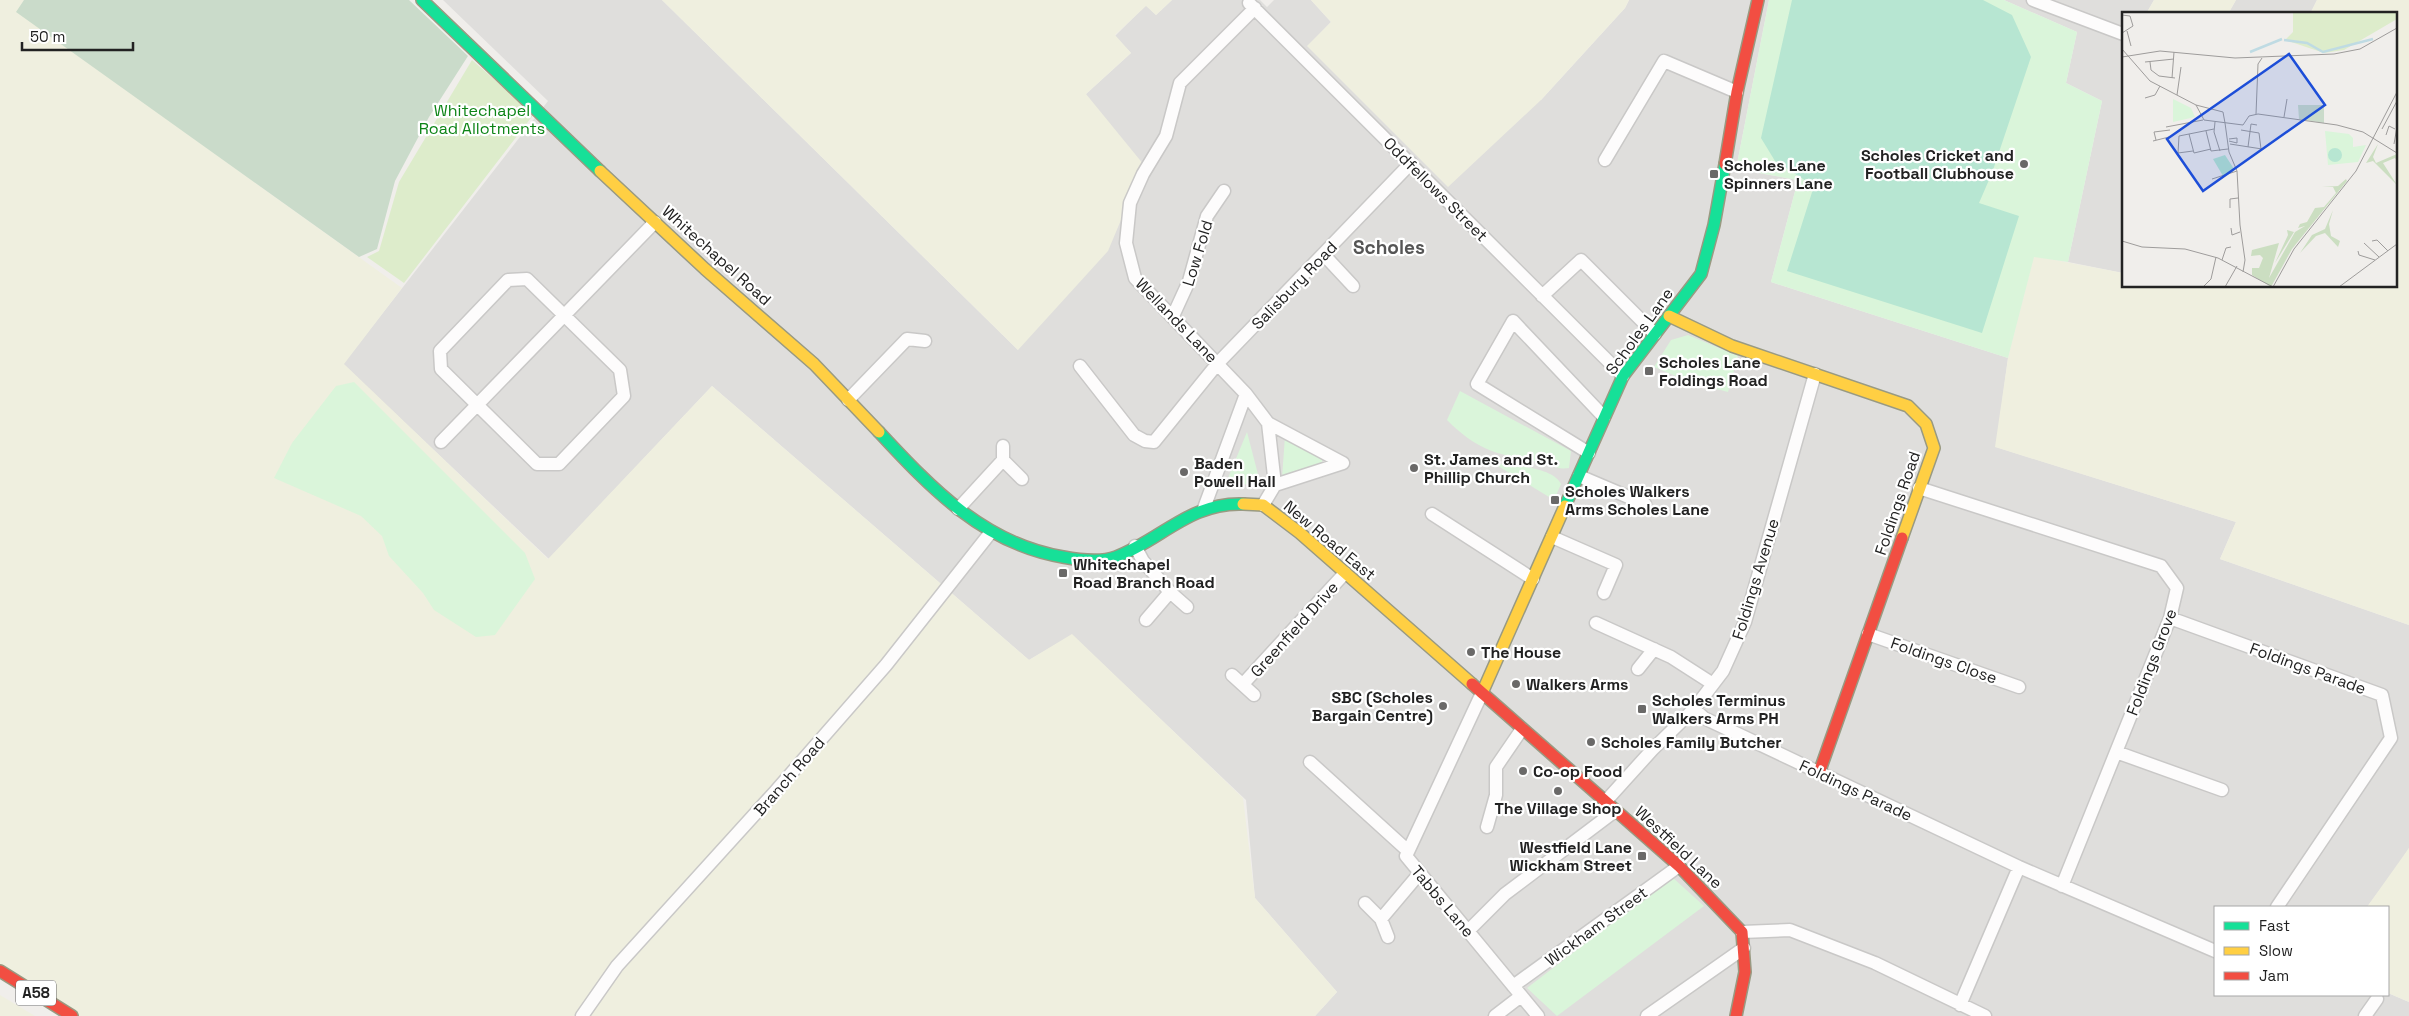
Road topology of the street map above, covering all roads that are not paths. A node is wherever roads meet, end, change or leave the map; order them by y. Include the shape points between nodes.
1 (422, 0) edge
2 (1758, 0) edge
3 (2033, 0) edge
4 (1252, 6) joint
5 (2122, 34) edge
6 (1738, 92) junction
7 (1604, 160) dead end
8 (1412, 163) junction
9 (1224, 191) dead end
10 (655, 222) junction
11 (1324, 255) junction
12 (1353, 286) dead end
13 (1542, 296) junction
14 (564, 316) junction
15 (1173, 316) junction
16 (1669, 316) junction
17 (1655, 334) junction
18 (925, 341) dead end
19 (1218, 363) junction
20 (1080, 366) dead end
21 (1815, 374) junction
22 (1623, 376) junction
23 (1246, 394) junction
24 (848, 400) junction
25 (477, 405) junction
26 (1604, 417) junction
27 (1268, 423) junction
28 (441, 442) dead end
29 (1003, 446) dead end
30 (1589, 453) junction
31 (1003, 460) junction
32 (1579, 476) junction
33 (1022, 479) dead end
34 (1275, 485) junction
35 (1919, 488) junction
36 (1645, 504) dead end
37 (1263, 505) junction
38 (1204, 508) junction
39 (958, 509) junction
40 (1432, 514) dead end
41 (991, 532) junction
42 (1552, 537) junction
43 (1135, 546) junction
44 (1345, 573) junction
45 (1533, 579) junction
46 (1170, 592) junction
47 (1604, 593) dead end
48 (1187, 607) dead end
49 (2170, 618) junction
50 (1146, 620) dead end
51 (1596, 623) dead end
52 (1868, 634) junction
53 (1654, 649) junction
54 (1638, 670) dead end
55 (1232, 675) dead end
56 (1243, 684) junction
57 (1713, 684) junction
58 (2019, 687) dead end
59 (1482, 693) junction
60 (1254, 695) dead end
61 (1694, 710) junction
62 (1522, 729) junction
63 (2116, 752) junction
64 (1310, 762) dead end
65 (1819, 773) junction
66 (2222, 790) dead end
67 (1605, 802) junction
68 (1615, 811) junction
69 (1487, 827) dead end
70 (1407, 850) junction
71 (1679, 866) junction
72 (2020, 867) junction
73 (1419, 874) junction
74 (2062, 886) junction
75 (1364, 903) dead end
76 (2278, 906) edge
77 (1381, 919) junction
78 (1468, 931) junction
79 (1742, 932) junction
80 (1388, 937) dead end
81 (1744, 948) junction
82 (2214, 951) edge
83 (0, 971) edge
84 (1517, 991) junction
85 (2377, 999) dead end
86 (1960, 1005) junction
87 (72, 1016) edge
88 (582, 1016) edge
89 (1495, 1016) edge
90 (1538, 1016) edge
91 (1647, 1016) edge
92 (1736, 1016) edge
93 (1985, 1016) edge
94 (2365, 1016) edge

1 - 10 main road, Whitechapel Road
2 - 6 main road, Scholes Lane
3 - 5 street
4 - 8 street, Oddfellows Street
4 - 15 street, Wellands Lane via 1180,83 1166,136 1130,203 1126,243 1135,278
6 - 7 street via 1664,61
6 - 16 main road, Scholes Lane via 1714,225 1701,274
8 - 11 street, Salisbury Road
8 - 13 street, Oddfellows Street
9 - 15 street, Low Fold via 1207,216 1189,281
10 - 14 street
10 - 24 main road, Whitechapel Road via 815,366
11 - 12 street
11 - 19 street, Salisbury Road
13 - 17 street via 1582,260
13 - 22 street, Oddfellows Street
14 - 25 street
14 - 25 street via 527,279 508,280 440,350 441,369
14 - 25 street via 620,370 624,396 559,464 537,464
15 - 19 street, Wellands Lane
16 - 17 main road, Scholes Lane
16 - 21 main road, Foldings Road via 1732,346
17 - 22 main road, Scholes Lane
18 - 24 street via 907,339
19 - 20 street, Salisbury Road via 1154,442 1134,435
19 - 23 street, Wellands Lane
21 - 35 main road, Foldings Road via 1908,406 1926,424 1934,448
21 - 57 street, Foldings Avenue via 1744,622 1722,672
22 - 26 main road, Scholes Lane
23 - 27 street, Wellands Lane
23 - 38 street
24 - 39 main road, Whitechapel Road via 928,483
25 - 28 street
26 - 30 main road, Scholes Lane
26 - 30 street via 1513,321 1476,384
27 - 34 street
27 - 34 street, Wellands Lane via 1343,463
29 - 31 street
30 - 32 main road, Scholes Lane
31 - 33 street
31 - 39 street
32 - 36 street
32 - 42 main road, Scholes Lane
34 - 37 street
35 - 49 street, Foldings Grove via 2161,566 2177,588
35 - 52 main road, Foldings Road
37 - 38 main road, New Road East
37 - 44 main road, New Road East
38 - 43 main road, New Road East
39 - 41 main road, Whitechapel Road
40 - 45 street
41 - 43 main road, New Road East via 1020,546 1077,559 1116,557
41 - 88 street, Branch Road via 886,665 617,966
42 - 45 main road, Scholes Lane
42 - 47 street via 1616,565
43 - 46 street via 1143,562
44 - 56 street, Greenfield Drive
44 - 59 main road, New Road East
45 - 59 main road, Scholes Lane
46 - 48 street
46 - 50 street
49 - 63 street, Foldings Grove
49 - 76 street, Foldings Parade via 2382,695 2391,738
51 - 53 street
52 - 58 street, Foldings Close
52 - 65 main road, Foldings Road
53 - 54 street
53 - 57 street
55 - 56 street, Greenfield Drive
56 - 60 street, Greenfield Drive
57 - 61 street, Foldings Avenue
59 - 62 main road, Westfield Lane
59 - 70 street, Tabbs Lane
61 - 65 street, Foldings Parade via 1704,718
61 - 67 street, Foldings Avenue
62 - 67 main road, Westfield Lane
62 - 69 street via 1496,767 1496,795
63 - 66 street
63 - 74 street, Foldings Grove
64 - 70 street
65 - 72 street, Foldings Parade
67 - 68 main road, Westfield Lane
68 - 71 main road, Westfield Lane
68 - 78 street via 1505,894
70 - 73 street, Tabbs Lane via 1406,856
71 - 79 main road, Westfield Lane
71 - 84 street, Wickham Street
72 - 74 street, Foldings Parade
72 - 86 street
73 - 77 street
73 - 78 street, Tabbs Lane
74 - 82 street, Foldings Parade
75 - 77 street
77 - 80 street
78 - 84 street, Tabbs Lane
79 - 81 main road
79 - 86 street via 1790,930 1875,962
81 - 91 street
81 - 92 main road via 1745,972
83 - 87 main road, A58
84 - 89 street, Wickham Street
84 - 90 street, Tabbs Lane
85 - 94 street
86 - 93 street

